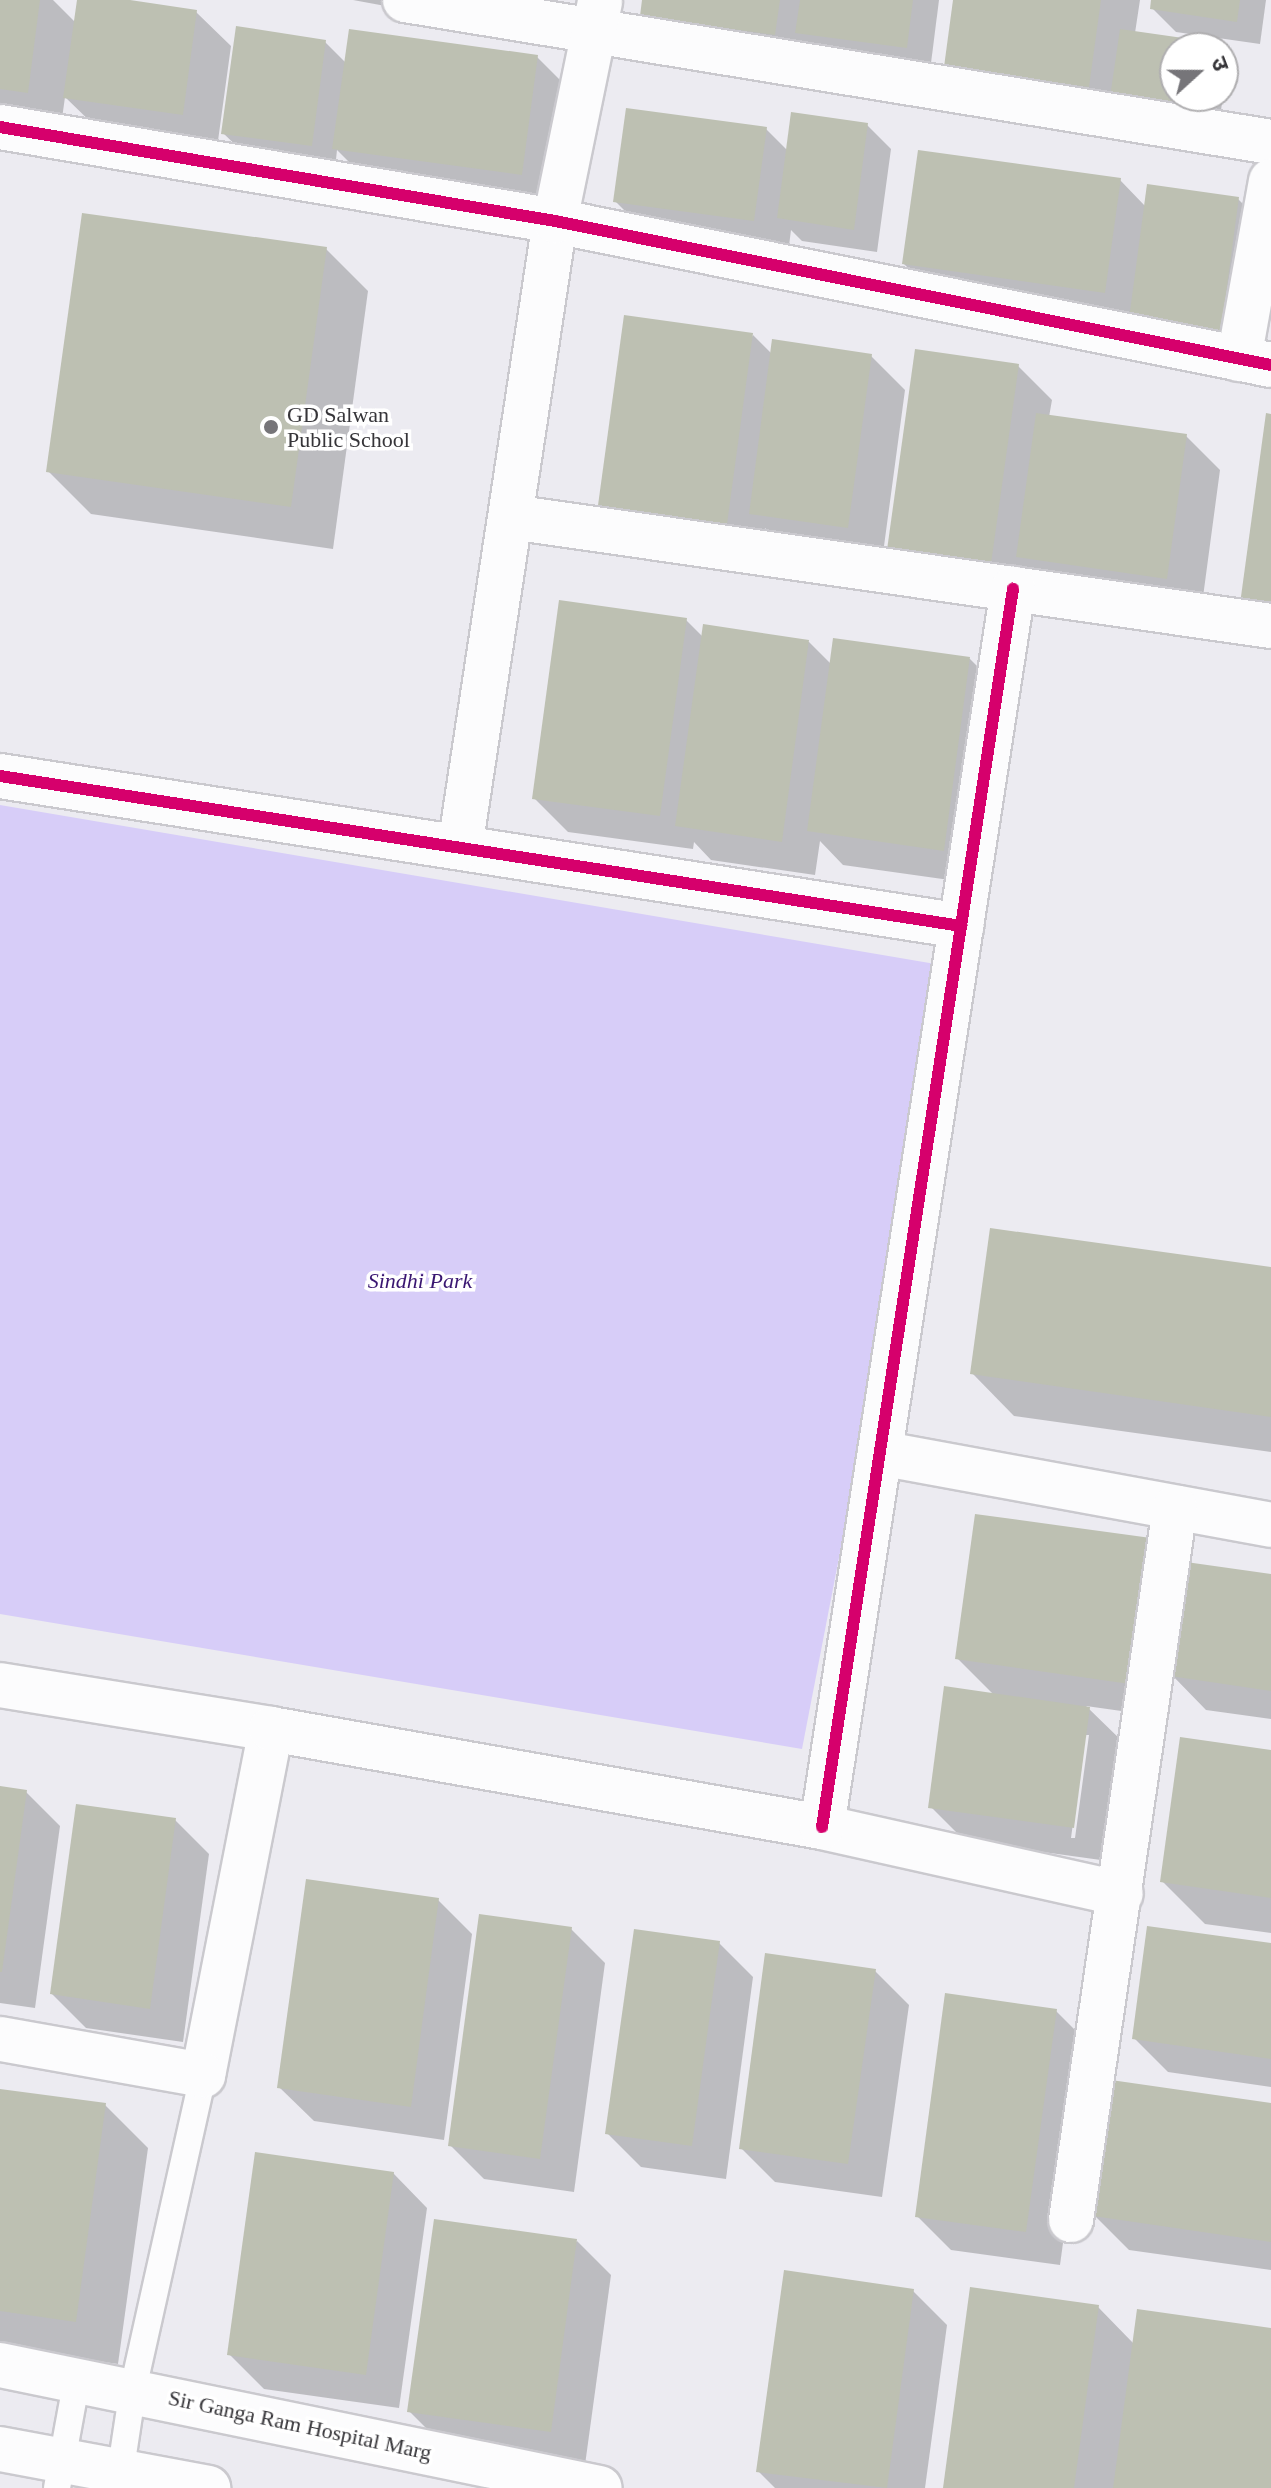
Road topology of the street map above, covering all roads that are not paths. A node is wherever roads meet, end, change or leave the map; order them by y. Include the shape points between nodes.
1 (405, 0) edge
2 (597, 14) edge
3 (0, 127) edge
4 (1271, 142) edge
5 (1271, 181) edge
6 (555, 221) junction
7 (1255, 362) edge
8 (511, 517) junction
9 (1013, 589) junction
10 (1271, 626) edge
11 (0, 776) edge
12 (460, 847) junction
13 (961, 926) junction
14 (880, 1453) junction
15 (1175, 1508) junction
16 (1271, 1525) edge
17 (0, 1685) edge
18 (271, 1729) junction
19 (822, 1827) junction
20 (1121, 1894) junction
21 (0, 2039) edge
22 (203, 2075) junction
23 (1071, 2220) dead end
24 (0, 2365) edge
25 (77, 2379) junction
26 (133, 2389) junction
27 (0, 2449) edge
28 (121, 2468) junction
29 (60, 2473) edge
30 (208, 2488) edge
31 (600, 2488) edge

1 - 2 street
2 - 4 street
2 - 6 street
3 - 6 street
5 - 7 street
6 - 7 street
6 - 8 street
8 - 9 street
8 - 12 street
9 - 10 street
9 - 13 street
11 - 12 street
12 - 13 street
13 - 14 street
14 - 15 street
14 - 19 street
15 - 16 street
15 - 20 street
17 - 18 street
18 - 19 street
18 - 22 street
19 - 20 street
20 - 23 street
21 - 22 street
22 - 26 lane
24 - 25 street, Sir Ganga Ram Hospital Marg
25 - 26 street, Sir Ganga Ram Hospital Marg
25 - 29 lane
26 - 28 lane
26 - 31 street, Sir Ganga Ram Hospital Marg
27 - 29 street
28 - 29 street
28 - 30 street

